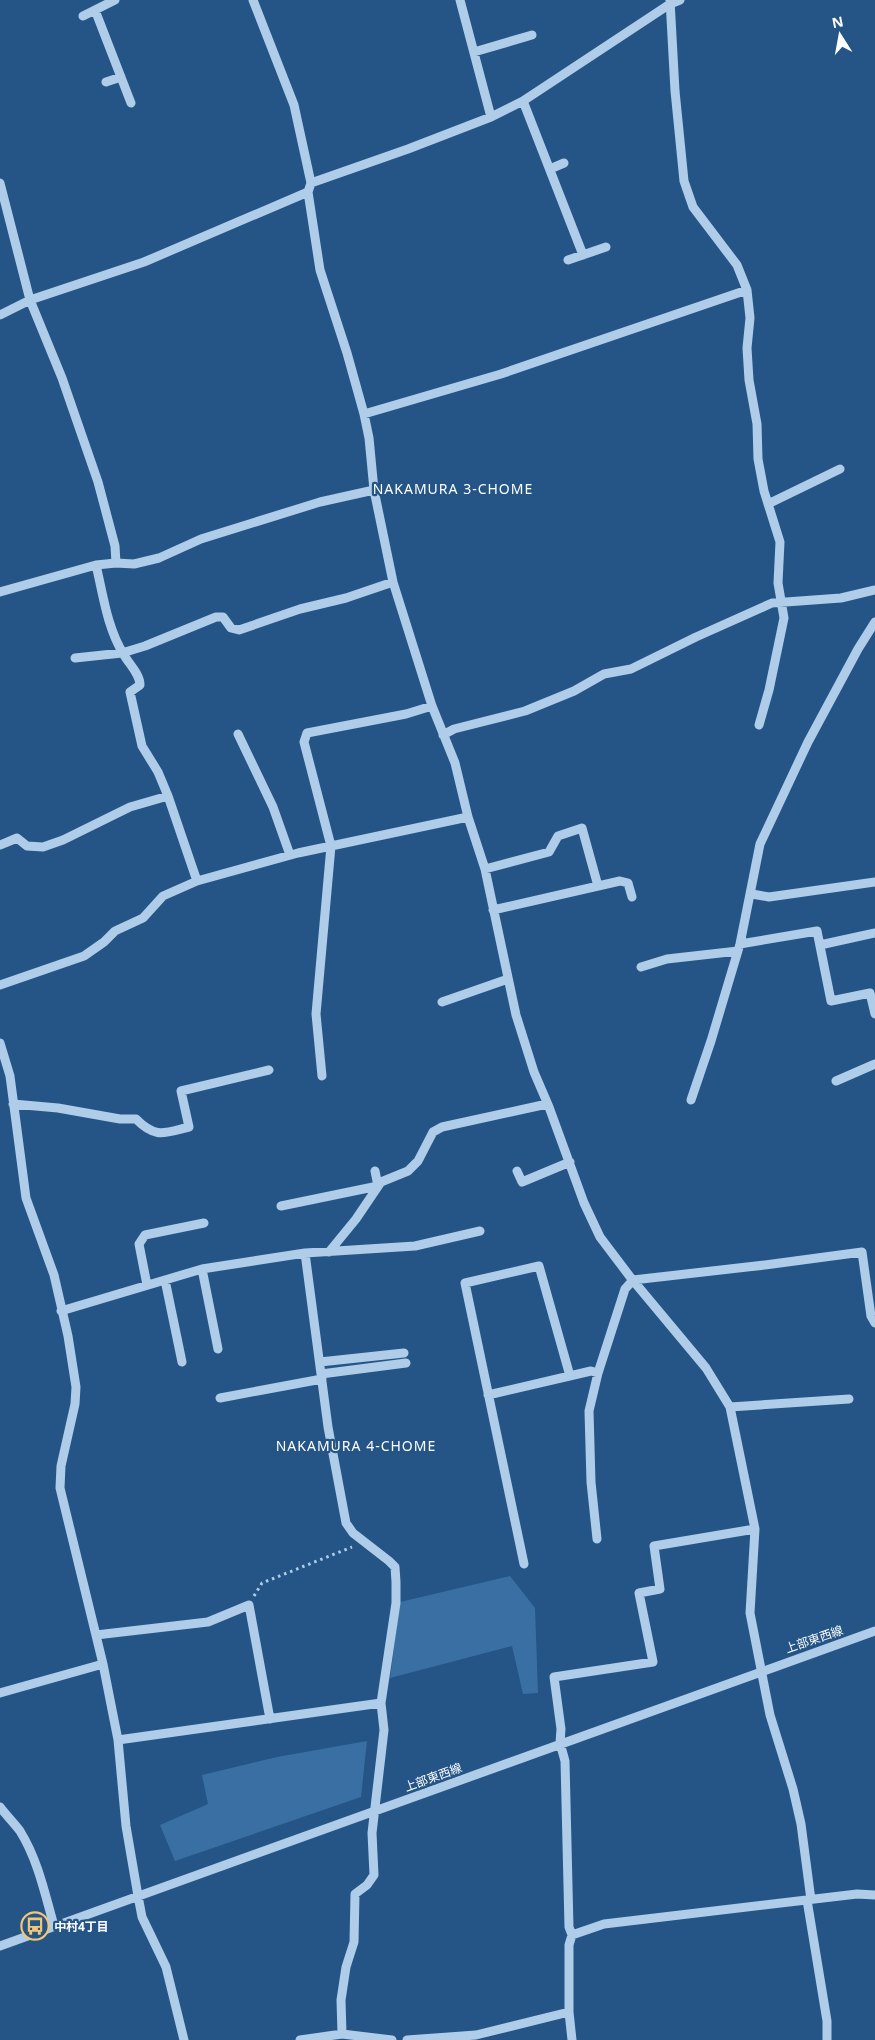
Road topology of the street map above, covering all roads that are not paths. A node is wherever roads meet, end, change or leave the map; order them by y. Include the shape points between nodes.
1 (115, 0) edge
2 (253, 0) edge
3 (460, 0) edge
4 (680, 0) edge
5 (670, 2) edge
6 (95, 10) junction
7 (83, 16) dead end
8 (532, 35) dead end
9 (474, 52) junction
10 (121, 76) junction
11 (106, 82) dead end
12 (523, 101) junction
13 (131, 103) dead end
14 (491, 117) junction
15 (564, 163) dead end
16 (550, 169) junction
17 (0, 183) edge
18 (309, 188) junction
19 (606, 247) dead end
20 (583, 255) junction
21 (568, 260) dead end
22 (747, 290) junction
23 (30, 300) junction
24 (0, 315) edge
25 (364, 414) junction
26 (840, 469) dead end
27 (374, 490) junction
28 (768, 504) junction
29 (116, 563) junction
30 (96, 565) junction
31 (393, 582) junction
32 (875, 590) edge
33 (0, 592) edge
34 (782, 602) junction
35 (875, 622) edge
36 (122, 653) junction
37 (74, 658) dead end
38 (432, 706) junction
39 (759, 726) dead end
40 (238, 734) dead end
41 (443, 735) junction
42 (168, 796) junction
43 (468, 816) junction
44 (0, 845) edge
45 (330, 846) junction
46 (290, 855) junction
47 (485, 869) junction
48 (197, 881) junction
49 (875, 882) edge
50 (598, 886) junction
51 (752, 894) junction
52 (632, 897) dead end
53 (493, 910) junction
54 (875, 933) edge
55 (820, 945) junction
56 (739, 947) junction
57 (642, 967) dead end
58 (508, 979) junction
59 (0, 985) edge
60 (442, 1002) dead end
61 (875, 1014) edge
62 (0, 1043) edge
63 (875, 1064) edge
64 (269, 1070) dead end
65 (322, 1076) dead end
66 (836, 1081) dead end
67 (691, 1100) dead end
68 (13, 1104) junction
69 (547, 1104) junction
70 (570, 1162) junction
71 (376, 1171) dead end
72 (517, 1172) dead end
73 (378, 1186) junction
74 (281, 1206) dead end
75 (204, 1223) dead end
76 (480, 1231) dead end
77 (330, 1252) junction
78 (305, 1253) junction
79 (202, 1269) junction
80 (165, 1280) junction
81 (632, 1280) junction
82 (147, 1285) junction
83 (61, 1311) junction
84 (875, 1323) edge
85 (218, 1349) dead end
86 (404, 1353) dead end
87 (182, 1362) dead end
88 (320, 1362) junction
89 (406, 1363) dead end
90 (598, 1373) junction
91 (570, 1376) junction
92 (322, 1377) junction
93 (488, 1395) junction
94 (220, 1398) dead end
95 (849, 1399) dead end
96 (730, 1407) junction
97 (755, 1529) junction
98 (597, 1539) dead end
99 (524, 1564) dead end
100 (875, 1631) edge
101 (96, 1635) junction
102 (103, 1664) junction
103 (762, 1670) junction
104 (0, 1693) edge
105 (381, 1703) junction
106 (270, 1719) junction
107 (118, 1740) junction
108 (560, 1743) junction
109 (0, 1807) edge
110 (374, 1812) junction
111 (875, 1895) edge
112 (138, 1896) junction
113 (809, 1900) junction
114 (54, 1926) junction
115 (572, 1935) junction
116 (0, 1946) edge
117 (570, 2012) junction
118 (342, 2034) junction
119 (356, 2037) edge
120 (184, 2040) edge
121 (300, 2040) edge
122 (392, 2040) edge
123 (407, 2040) edge
124 (572, 2040) edge
125 (827, 2040) edge

1 - 6 street
2 - 18 street via 294,105
3 - 9 street
4 - 5 street
5 - 12 street
5 - 22 street via 684,181 693,207 737,265
6 - 7 street
6 - 10 street
8 - 9 street
9 - 14 street
10 - 11 street
10 - 13 street
12 - 14 street
12 - 16 street
14 - 18 street
15 - 16 street
16 - 20 street
17 - 23 street
18 - 23 street via 144,262
18 - 25 street via 320,270
19 - 20 street
20 - 21 street
22 - 25 street via 501,374
22 - 28 street via 750,380 757,424 758,459
23 - 24 street
23 - 29 street via 68,394 98,482 115,546
25 - 27 street via 370,438
26 - 28 street
27 - 29 street via 320,502 201,538 159,558 134,564
27 - 31 street
28 - 34 street via 780,542 778,584
29 - 30 street
30 - 33 street
30 - 36 street via 108,616
31 - 36 street via 239,630 231,628 223,617 216,616
31 - 38 street
32 - 34 street via 840,598
34 - 39 street via 784,618
34 - 41 street via 772,603 631,669 604,674 574,691 525,711
35 - 51 street via 808,742 760,844
36 - 37 street
36 - 42 street via 140,679 140,685 130,692 142,746
38 - 41 street
38 - 45 street via 307,733 304,742
40 - 46 street via 273,807
41 - 43 street via 455,763
42 - 44 street via 130,808 43,847 27,846 17,838
42 - 48 street
43 - 45 street
43 - 47 street
45 - 46 street
45 - 65 street via 316,1014
46 - 48 street
47 - 50 street via 549,852 558,836 582,828
47 - 53 street
48 - 59 street via 162,896 142,918 115,931 84,956
49 - 51 street via 769,897
50 - 52 street via 620,881 628,883
50 - 53 street
51 - 56 street
53 - 58 street
54 - 55 street
55 - 56 street via 817,930
55 - 61 street via 831,1000 870,993
56 - 57 street via 667,959
56 - 67 street
58 - 60 street
58 - 69 street via 516,1015
62 - 68 street via 10,1076
63 - 66 street
64 - 68 street via 181,1091 189,1127 164,1133 147,1130 136,1119
68 - 83 street via 26,1198 54,1275
69 - 70 street
69 - 73 street via 442,1127 433,1132 418,1161 408,1171
70 - 72 street via 522,1182
70 - 81 street via 600,1237
71 - 73 street
73 - 74 street
73 - 77 street
75 - 82 street via 145,1235 139,1244
76 - 77 street via 415,1246
77 - 78 street
78 - 79 street
78 - 88 street
79 - 80 street
79 - 85 street
80 - 82 street
80 - 87 street
81 - 84 street via 862,1252 871,1316
81 - 90 street via 625,1289
81 - 96 street via 706,1368
82 - 83 street
83 - 101 street via 76,1387 60,1466 60,1488
86 - 88 street
88 - 92 street
89 - 92 street
90 - 91 street via 591,1371
90 - 98 street via 589,1411
91 - 93 street
91 - 93 street via 539,1266 464,1284
92 - 94 street
92 - 105 street via 346,1523 353,1533 395,1567 396,1602
93 - 99 street
95 - 96 street
96 - 97 street
97 - 103 street via 750,1613
97 - 108 street via 654,1546 660,1589 639,1593 653,1662 554,1676
100 - 103 street, 上部東西線
101 - 102 street
101 - 106 street via 208,1622 249,1605
102 - 104 street
102 - 107 street
103 - 108 street, 上部東西線
103 - 113 street via 770,1715 801,1824
105 - 106 street
105 - 110 street via 384,1730
106 - 107 street
107 - 112 street via 126,1826
108 - 110 street, 上部東西線
108 - 115 street via 565,1761 569,1927
109 - 114 street via 20,1831 34,1859
110 - 112 street, 上部東西線
110 - 118 street via 374,1875 355,1894 354,1942 341,2000
111 - 113 street
112 - 114 street, 上部東西線
112 - 120 street via 142,1917 166,1967
113 - 115 street via 604,1924
113 - 125 street
114 - 116 street, 上部東西線
115 - 117 street via 569,1945
117 - 123 street via 476,2035
117 - 124 street
118 - 119 street
118 - 121 street
119 - 122 street

